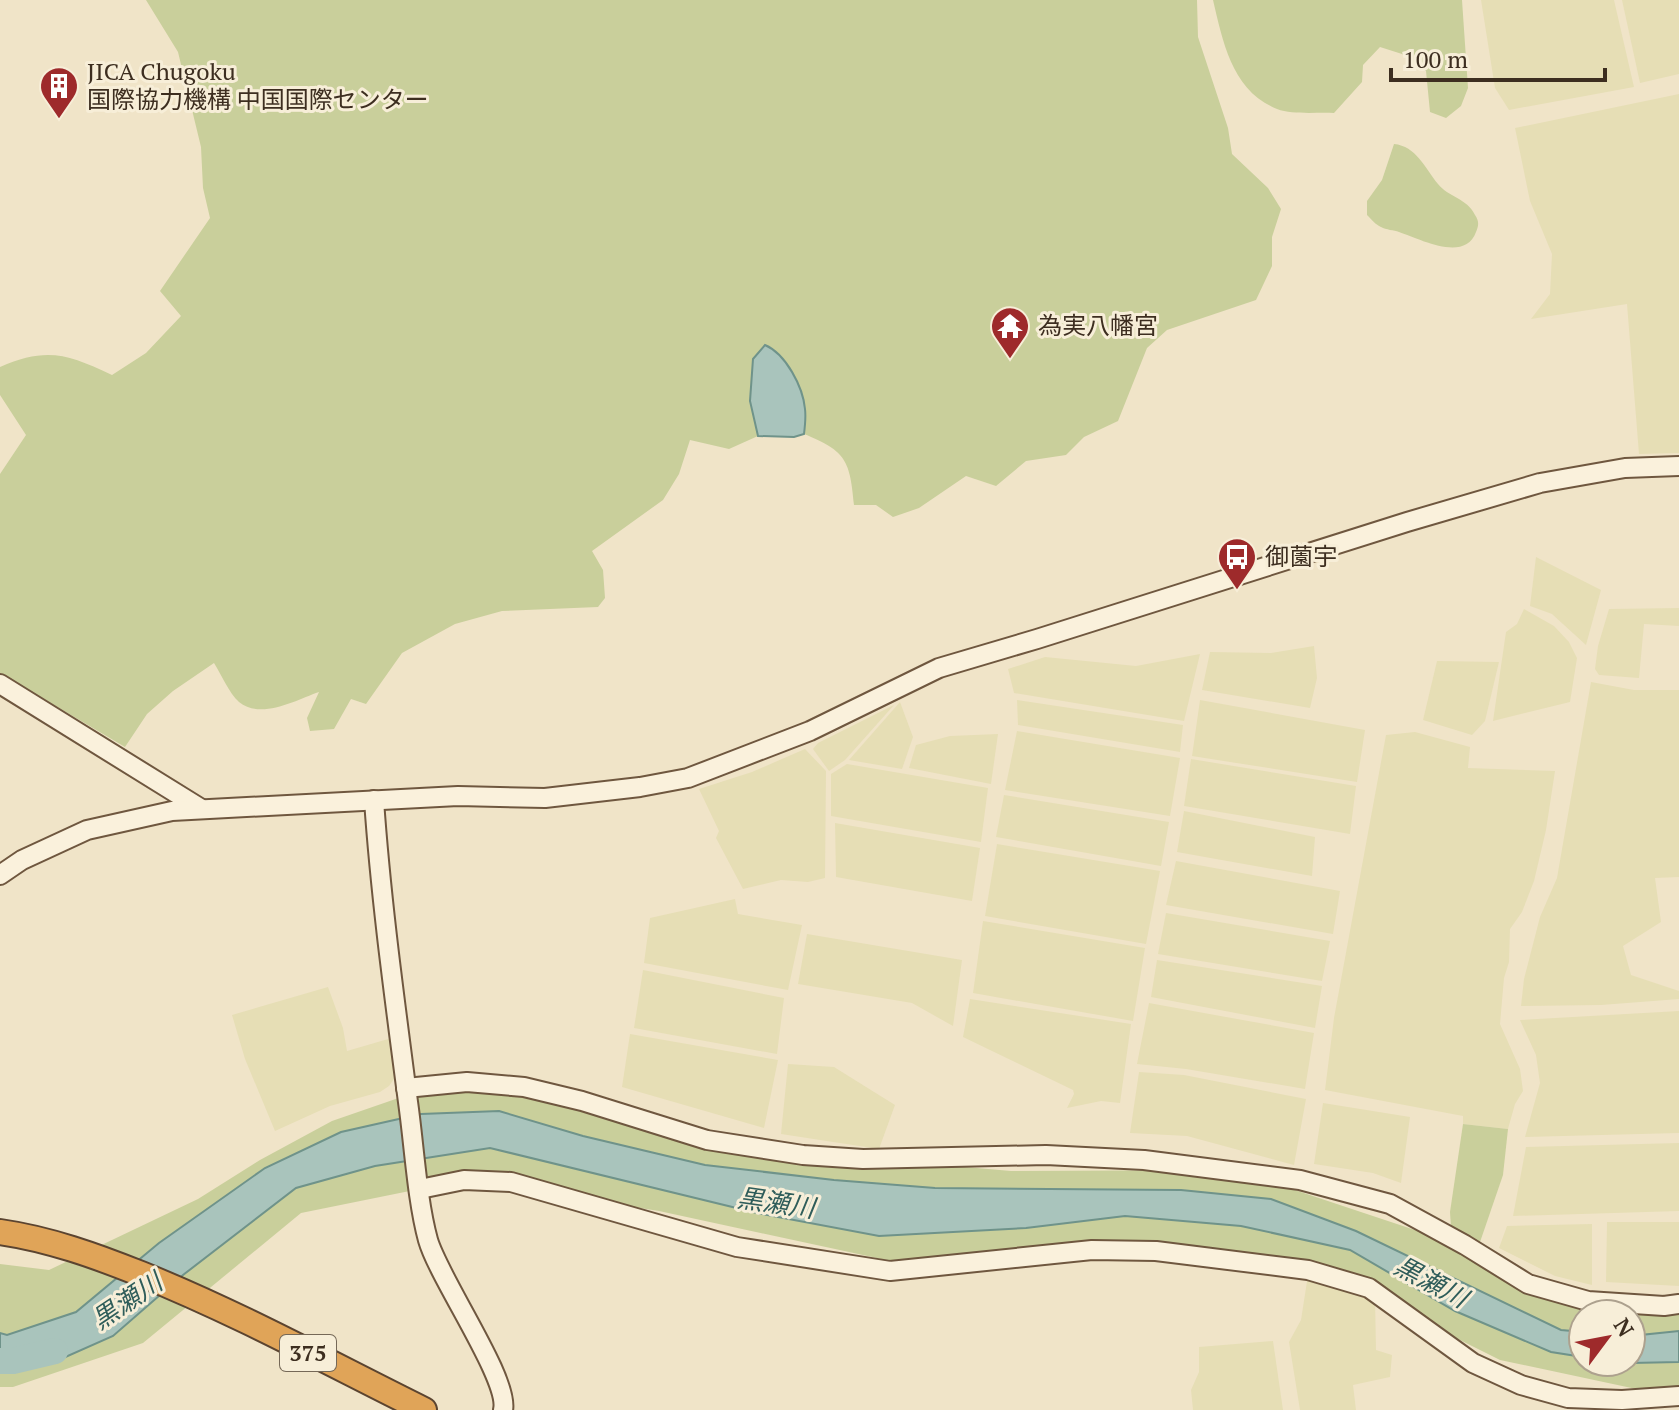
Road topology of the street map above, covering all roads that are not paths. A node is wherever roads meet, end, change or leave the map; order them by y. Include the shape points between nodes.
1 (1679, 466) edge
2 (0, 684) edge
3 (374, 800) junction
4 (200, 808) junction
5 (0, 875) edge
6 (406, 1088) junction
7 (420, 1189) junction
8 (0, 1232) edge
9 (1679, 1304) edge
10 (1679, 1396) edge
11 (424, 1410) edge
12 (503, 1410) edge

1 - 3 street via 1625,468 1540,483 988,652 939,668 810,731 688,778 545,798
2 - 4 street
3 - 4 street
3 - 6 street
4 - 5 street via 87,830
6 - 7 street
6 - 9 street via 467,1082 524,1087 707,1140 803,1155 1046,1155 1144,1160 1300,1180 1390,1204 1528,1284 1588,1301
7 - 10 street via 464,1180 511,1182 737,1247 890,1271 1092,1250 1156,1251 1308,1270 1369,1288 1473,1363 1521,1385 1568,1398
7 - 12 street via 428,1241 496,1374
8 - 11 highway, 375 via 96,1257 193,1295

